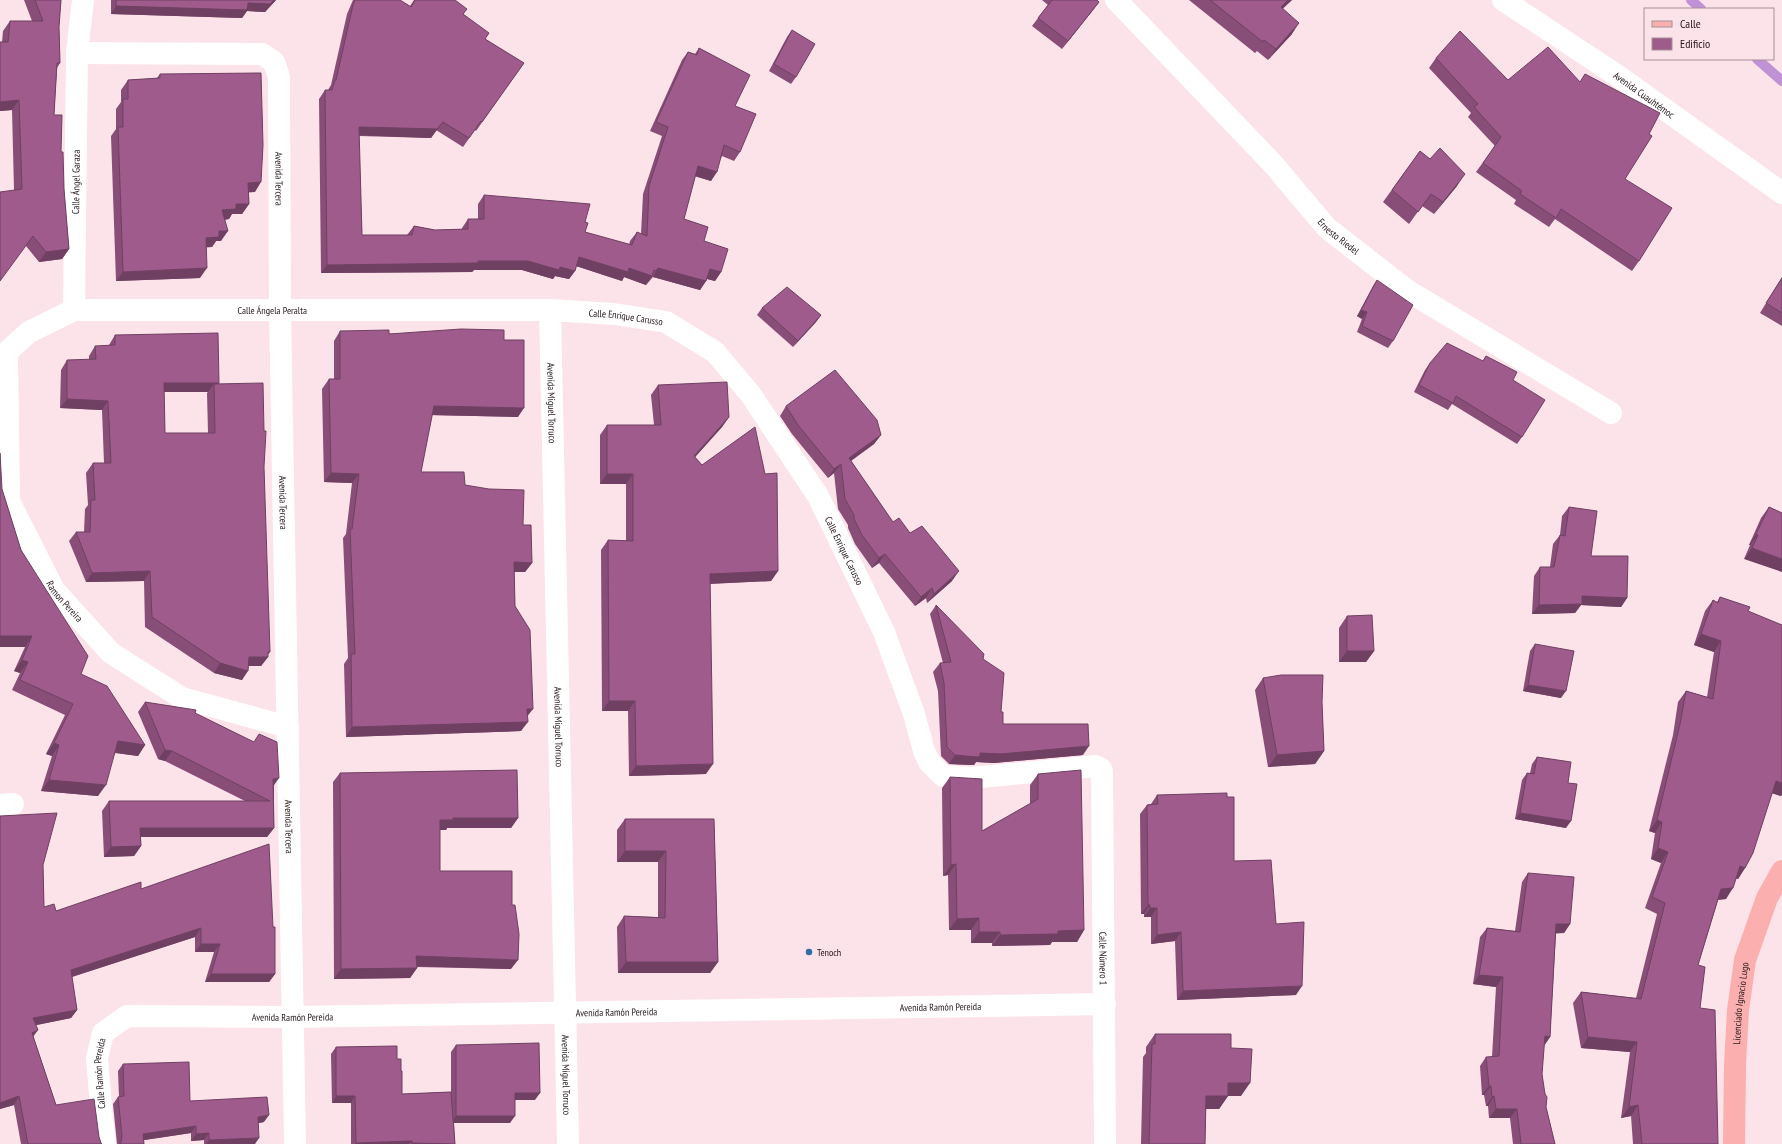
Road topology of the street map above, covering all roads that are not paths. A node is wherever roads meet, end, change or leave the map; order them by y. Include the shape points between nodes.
1 (83, 0) edge
2 (1116, 0) edge
3 (1503, 0) edge
4 (77, 53) junction
5 (1782, 193) edge
6 (74, 310) junction
7 (550, 310) junction
8 (280, 312) junction
9 (3, 350) edge
10 (1610, 413) dead end
11 (288, 727) junction
12 (1102, 772) joint
13 (1782, 871) edge
14 (1105, 1004) junction
15 (566, 1014) junction
16 (127, 1016) joint
17 (293, 1017) junction
18 (106, 1144) edge
19 (295, 1144) edge
20 (568, 1144) edge
21 (1105, 1144) edge
22 (1734, 1144) edge

1 - 4 street, Calle Ángel Garaza
2 - 10 street, Ernesto Riedel via 1273,164 1327,228 1408,291
3 - 5 street, Avenida Cuauhtémoc via 1618,76
4 - 6 street, Calle Ángel Garaza
4 - 8 street, Avenida Tercera via 262,54 274,62 278,77
6 - 8 street, Calle Ángela Peralta
6 - 9 street, Calle Ángela Peralta via 29,332
7 - 8 street, Calle Ángela Peralta
7 - 12 street, Calle Enrique Carusso via 614,314 666,322 714,352 751,395 818,496 884,632 914,714 924,751 929,762 943,776 971,778 1096,766
7 - 15 street, Avenida Miguel Torruco
8 - 11 street, Avenida Tercera
9 - 11 street, Ramon Pereira via 9,501 54,590 111,653 182,698
11 - 17 street, Avenida Tercera
12 - 14 street, Calle Número 1
13 - 22 main road, Licenciado Ignacio Lugo via 1767,898 1745,960 1738,1010
14 - 15 street, Avenida Ramón Pereida
14 - 21 street, Calle Número 1
15 - 17 street, Avenida Ramón Pereida
15 - 20 street, Avenida Miguel Torruco
16 - 17 street, Avenida Ramón Pereida
16 - 18 street, Calle Ramón Pereida via 103,1033 98,1058
17 - 19 street, Avenida Tercera

